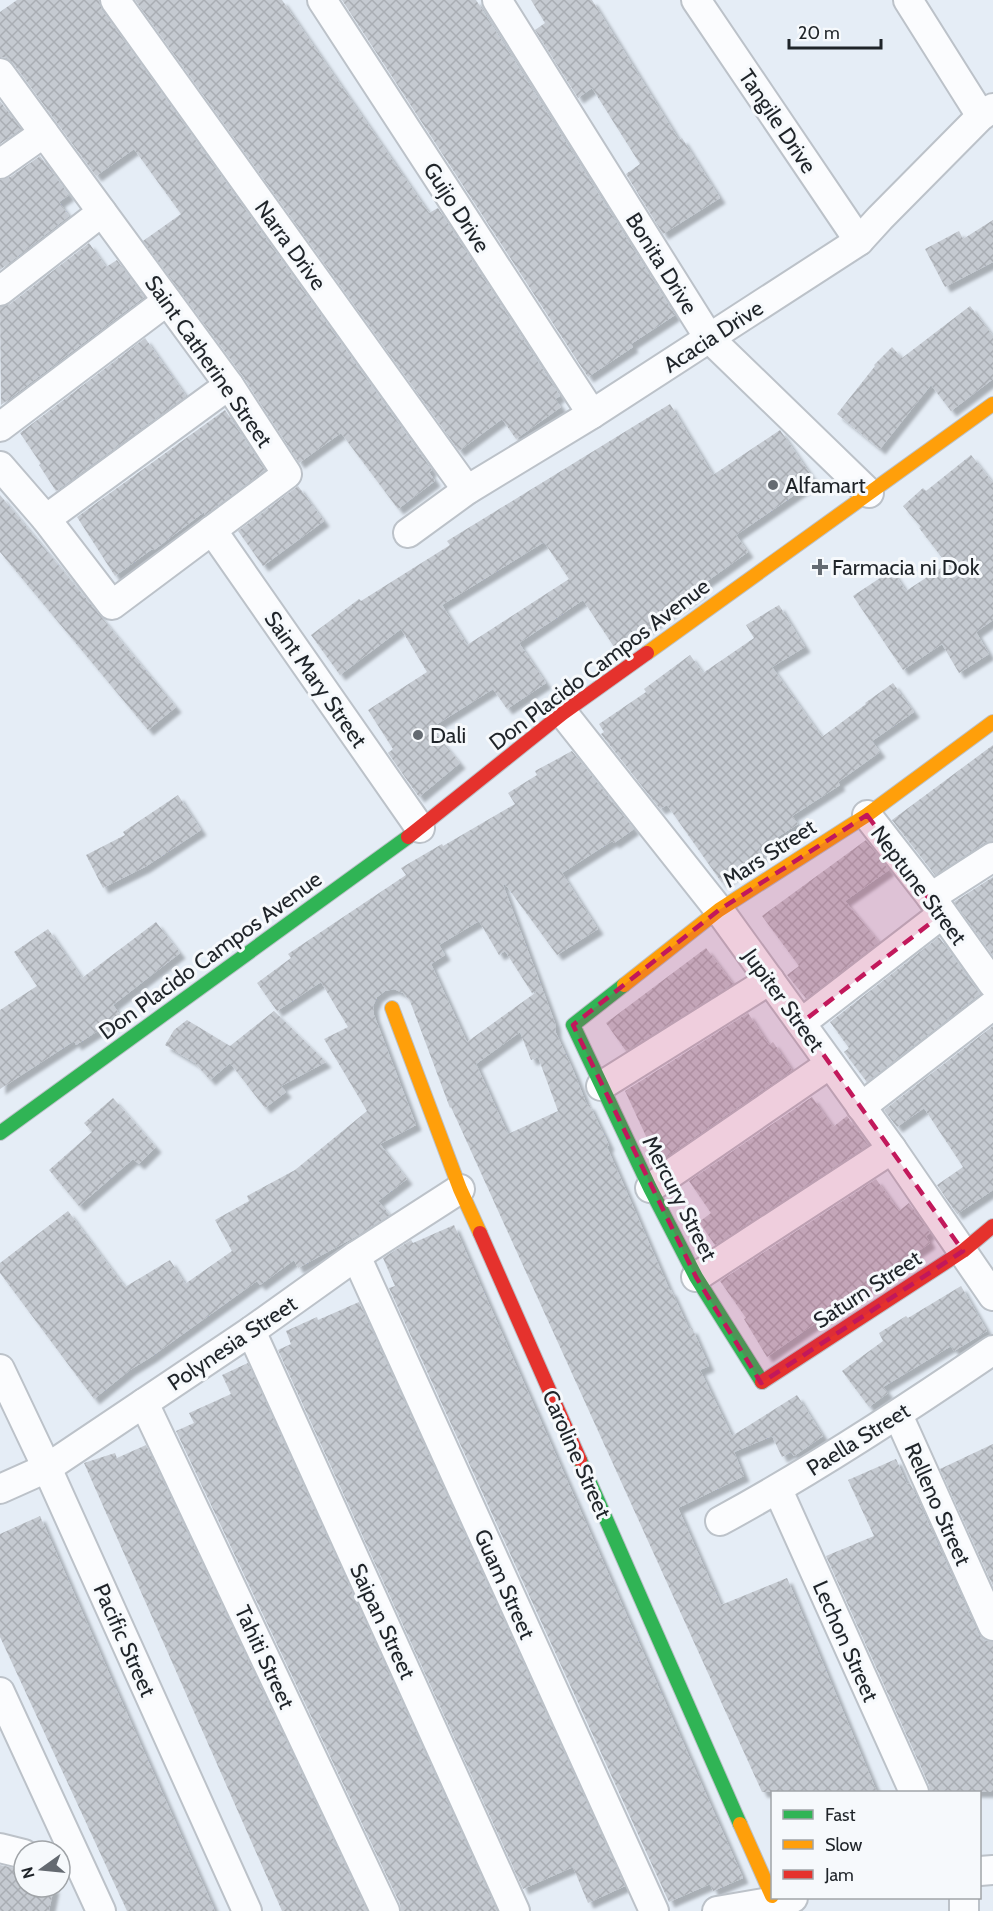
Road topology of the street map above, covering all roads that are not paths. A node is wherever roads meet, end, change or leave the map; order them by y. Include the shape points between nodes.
1 (115, 0) edge
2 (322, 0) edge
3 (497, 0) edge
4 (696, 0) edge
5 (908, 0) edge
6 (0, 72) edge
7 (987, 112) edge
8 (44, 133) junction
9 (0, 164) edge
10 (102, 212) junction
11 (859, 242) junction
12 (0, 291) edge
13 (167, 301) junction
14 (709, 338) junction
15 (229, 386) junction
16 (993, 404) edge
17 (592, 414) junction
18 (0, 427) edge
19 (0, 466) edge
20 (467, 490) junction
21 (869, 493) junction
22 (46, 519) junction
23 (212, 530) junction
24 (408, 533) dead end
25 (563, 713) junction
26 (993, 722) edge
27 (867, 815) junction
28 (420, 828) junction
29 (993, 857) edge
30 (936, 906) junction
31 (719, 910) junction
32 (770, 980) junction
33 (993, 984) edge
34 (993, 1005) edge
35 (392, 1008) dead end
36 (801, 1023) junction
37 (573, 1025) joint
38 (830, 1064) junction
39 (601, 1086) junction
40 (861, 1107) junction
41 (0, 1133) edge
42 (892, 1149) junction
43 (650, 1188) junction
44 (460, 1189) junction
45 (993, 1226) edge
46 (963, 1251) junction
47 (356, 1256) junction
48 (696, 1277) junction
49 (993, 1296) edge
50 (251, 1331) junction
51 (993, 1350) edge
52 (0, 1369) edge
53 (761, 1383) joint
54 (144, 1403) junction
55 (898, 1415) junction
56 (48, 1468) junction
57 (0, 1489) edge
58 (778, 1490) junction
59 (720, 1521) dead end
60 (993, 1626) edge
61 (0, 1692) edge
62 (914, 1791) edge
63 (60, 1839) edge
64 (72, 1867) edge
65 (771, 1882) edge
66 (773, 1899) edge
67 (101, 1911) edge
68 (247, 1911) edge
69 (385, 1911) edge
70 (515, 1911) edge
71 (654, 1911) edge
72 (717, 1911) edge

1 - 20 street, Narra Drive
2 - 17 street, Guijo Drive
3 - 14 street, Bonita Drive
4 - 11 street, Tangile Drive
5 - 7 street
6 - 8 street, Saint Catherine Street
7 - 11 street, Acacia Drive
8 - 9 street
8 - 10 street, Saint Catherine Street
10 - 12 street
10 - 13 street, Saint Catherine Street
11 - 14 street, Acacia Drive
13 - 15 street, Saint Catherine Street
13 - 18 street
14 - 17 street, Acacia Drive
14 - 21 street, Bonita Drive
15 - 22 street
15 - 23 street, Saint Catherine Street via 287,474
16 - 21 street, Don Placido Campos Avenue
17 - 20 street, Acacia Drive
19 - 22 street
20 - 24 street, Acacia Drive
21 - 25 street, Don Placido Campos Avenue
22 - 23 street, Saint Catherine Street via 112,605
23 - 28 street, Saint Mary Street
25 - 28 street, Don Placido Campos Avenue
25 - 31 street, Jupiter Street
26 - 27 street, Mars Street
27 - 30 street, Neptune Street
27 - 31 street, Mars Street
28 - 41 street, Don Placido Campos Avenue
29 - 30 street
30 - 33 street, Neptune Street
30 - 36 street
31 - 32 street, Jupiter Street
31 - 37 street, Mars Street
32 - 36 street, Jupiter Street
32 - 39 street
34 - 40 street
35 - 44 street, Caroline Street
36 - 38 street, Jupiter Street
37 - 39 street, Mercury Street
38 - 40 street, Jupiter Street
38 - 43 street
39 - 43 street, Mercury Street
40 - 42 street, Jupiter Street
42 - 46 street, Jupiter Street
42 - 48 street
43 - 48 street, Mercury Street
44 - 47 street, Polynesia Street
44 - 65 street, Caroline Street
45 - 46 street, Saturn Street
46 - 49 street, Jupiter Street
46 - 53 street, Saturn Street
47 - 50 street, Polynesia Street
47 - 71 street, Guam Street
48 - 53 street, Mercury Street
50 - 54 street, Polynesia Street
50 - 70 street, Saipan Street
51 - 55 street, Paella Street
52 - 56 street, Pacific Street
54 - 56 street, Polynesia Street
54 - 69 street, Tahiti Street
55 - 58 street, Paella Street
55 - 60 street, Relleno Street
56 - 57 street, Polynesia Street
56 - 68 street, Pacific Street
58 - 59 street, Paella Street
58 - 62 street, Lechon Street
61 - 63 street
64 - 67 street
66 - 72 street

